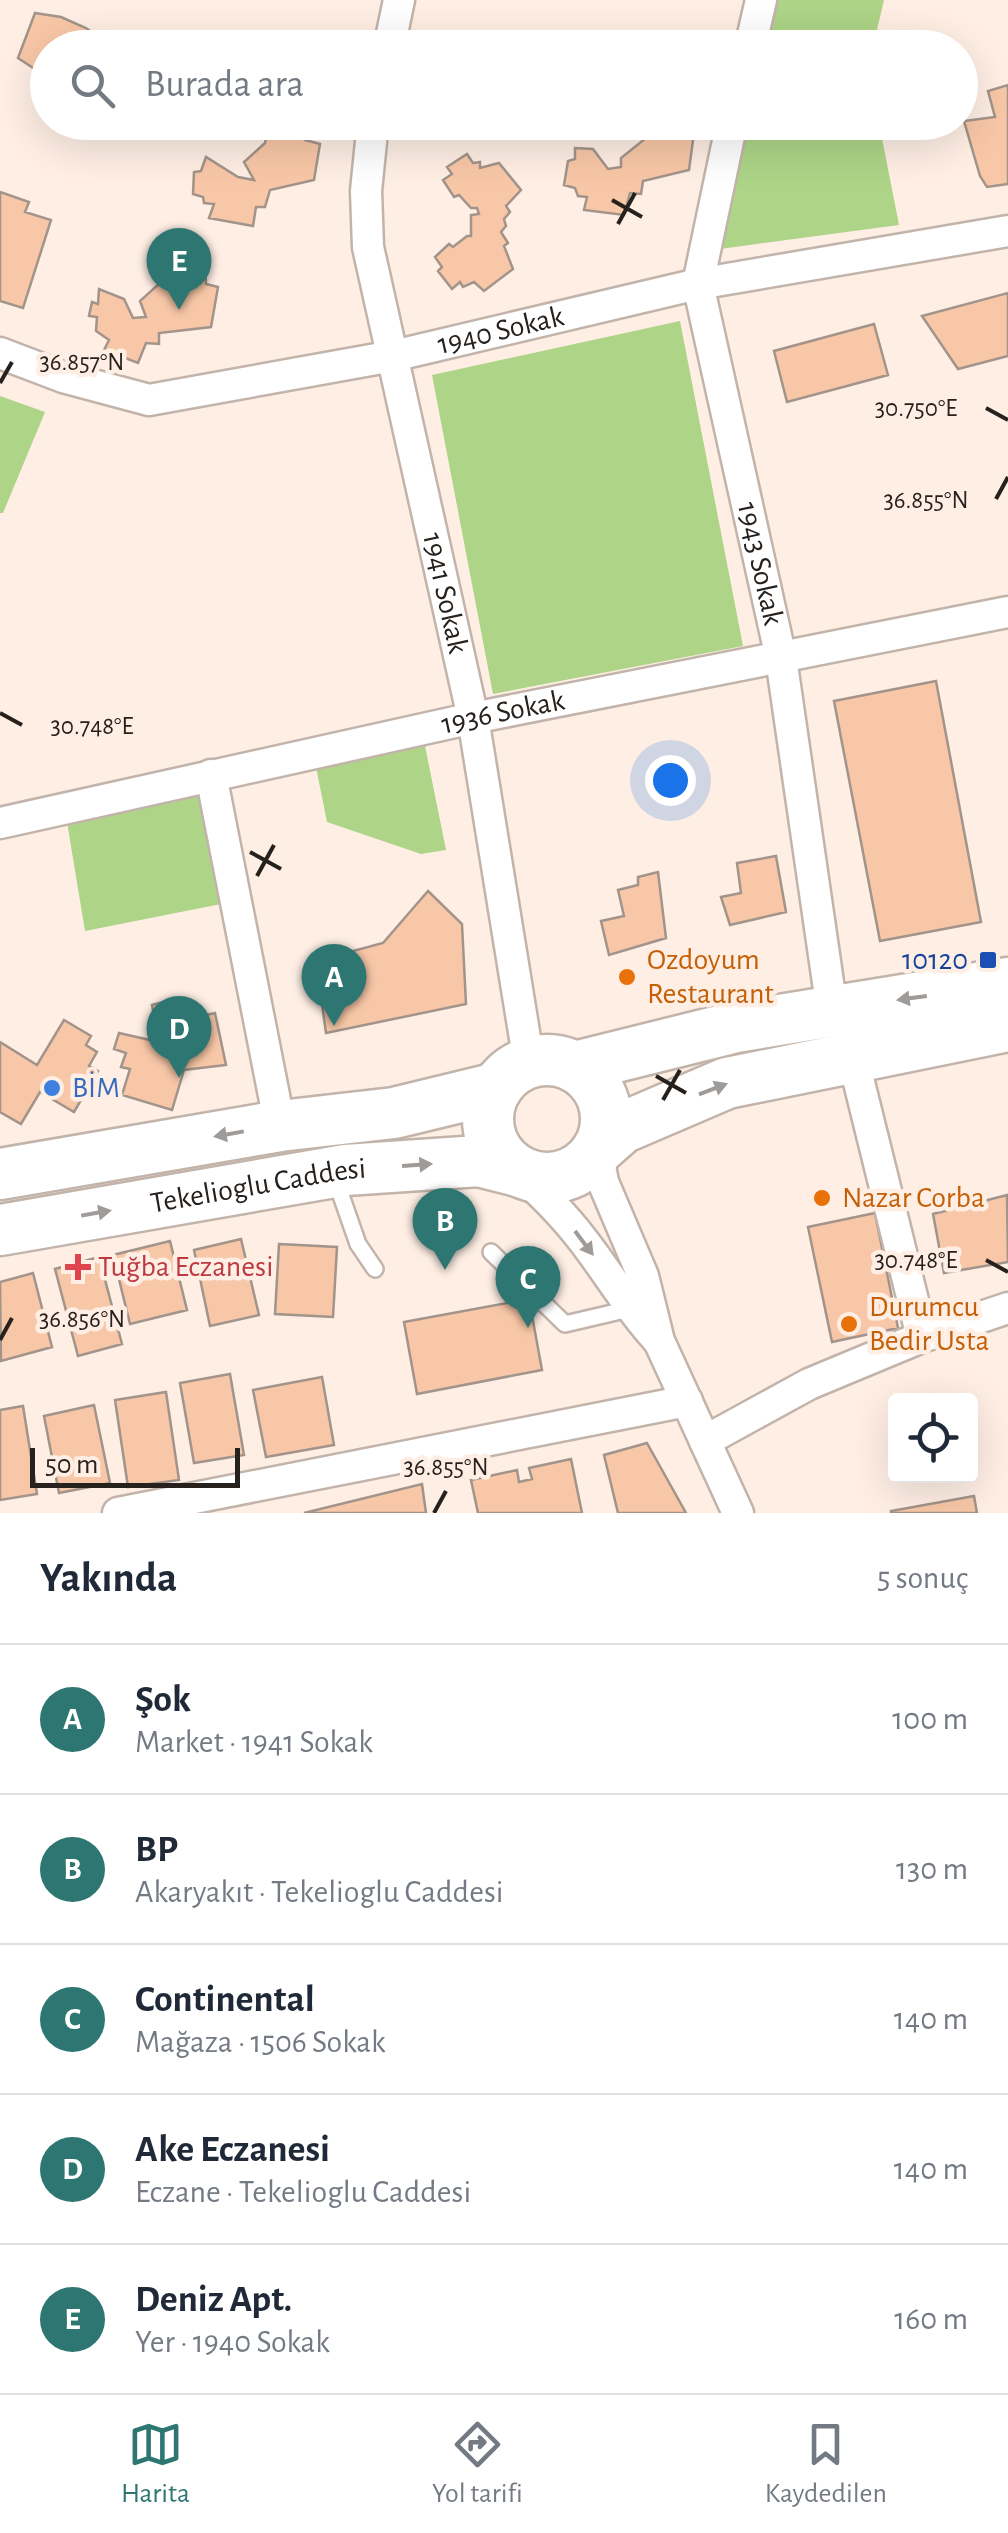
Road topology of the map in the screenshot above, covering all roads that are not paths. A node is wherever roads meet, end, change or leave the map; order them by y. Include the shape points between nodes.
1 (399, 0) edge
2 (762, 0) edge
3 (393, 30) edge
4 (754, 30) edge
5 (371, 140) edge
6 (728, 140) edge
7 (1008, 231) edge
8 (698, 284) junction
9 (0, 353) edge
10 (393, 356) junction
11 (1008, 612) edge
12 (782, 658) junction
13 (473, 718) junction
14 (211, 775) junction
15 (0, 823) edge
16 (1008, 983) edge
17 (832, 1010) junction
18 (1008, 1026) edge
19 (853, 1058) junction
20 (533, 1073) junction
21 (280, 1126) junction
22 (597, 1150) junction
23 (518, 1171) junction
24 (334, 1172) junction
25 (0, 1174) edge
26 (0, 1230) edge
27 (491, 1252) dead end
28 (376, 1268) dead end
29 (1008, 1308) edge
30 (629, 1309) junction
31 (922, 1337) junction
32 (659, 1342) junction
33 (686, 1402) junction
34 (705, 1441) junction
35 (211, 1506) edge
36 (118, 1513) edge
37 (738, 1513) edge

1 - 3 street
2 - 4 street
5 - 10 street, 1941 Sokak via 368,247
6 - 8 street, 1943 Sokak
7 - 8 street, 1940 Sokak
8 - 10 street, 1940 Sokak
8 - 12 street, 1943 Sokak
9 - 10 street, 1940 Sokak via 149,400
10 - 13 street, 1941 Sokak
11 - 12 street, 1936 Sokak
12 - 13 street, 1936 Sokak
12 - 17 street, 1943 Sokak
13 - 14 street, 1936 Sokak
13 - 20 street, 1941 Sokak
14 - 15 street, 1936 Sokak
14 - 21 street
16 -> 17 main road, Tekelioglu Caddesi
17 - 20 main road, Tekelioglu Caddesi
18 - 19 main road
22 -> 19 main road via 622,1128 727,1083
19 - 31 street
20 - 21 main road, Tekelioglu Caddesi via 394,1113
20 - 22 main road via 588,1076 604,1104
20 - 23 main road via 490,1106 493,1143
21 -> 25 main road, Tekelioglu Caddesi
22 - 23 main road via 570,1174 552,1178
22 - 32 street via 644,1276
24 -> 23 main road, Tekelioglu Caddesi via 478,1161
23 -> 30 street via 585,1242
26 -> 24 main road, Tekelioglu Caddesi
24 - 28 lane via 358,1244
27 - 30 lane via 566,1324
29 - 31 street
30 - 32 street
31 - 34 street via 809,1384
32 - 33 street
33 - 34 street
33 - 35 street
34 - 37 street
35 - 36 street

